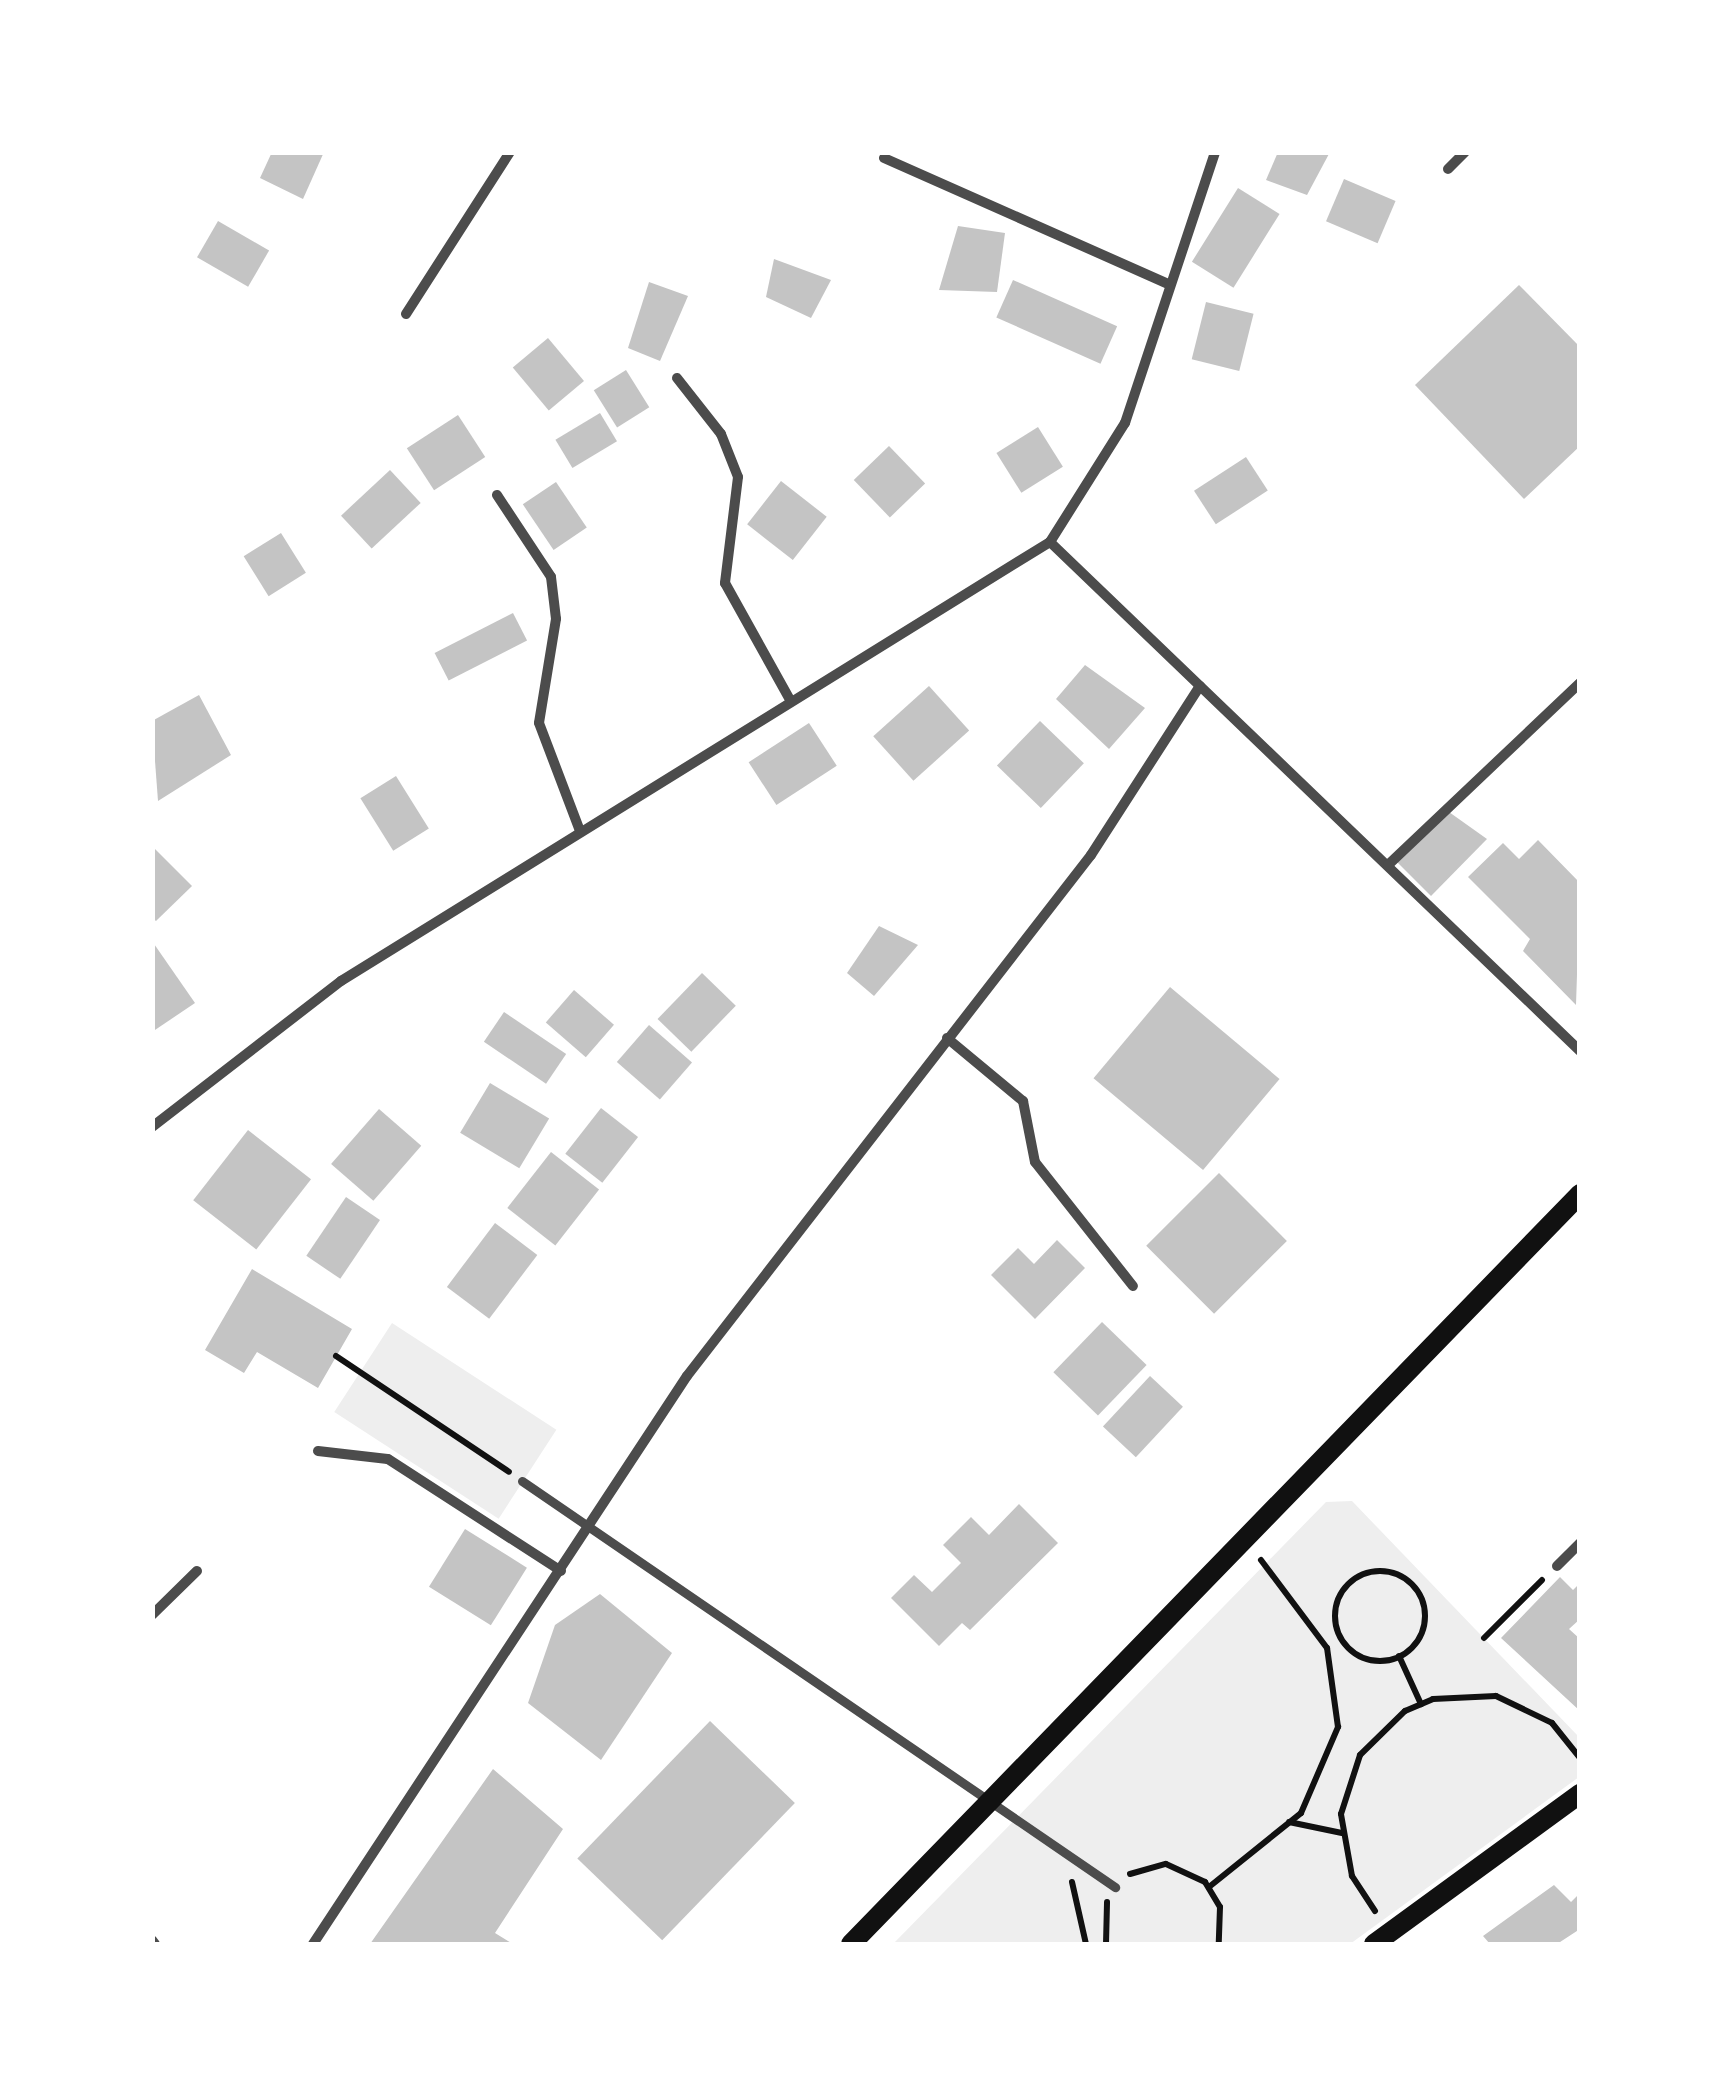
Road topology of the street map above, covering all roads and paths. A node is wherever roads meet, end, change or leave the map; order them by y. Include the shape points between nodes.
1 (510, 152) edge
2 (1214, 152) edge
3 (1465, 152) edge
4 (884, 158) dead end
5 (1448, 169) dead end
6 (1170, 285) junction
7 (406, 314) dead end
8 (676, 378) dead end
9 (497, 495) dead end
10 (1050, 542) junction
11 (1580, 683) edge
12 (1200, 686) junction
13 (788, 698) junction
14 (580, 831) junction
15 (1388, 865) junction
16 (947, 1038) junction
17 (1580, 1051) edge
18 (152, 1127) edge
19 (1580, 1194) edge
20 (1133, 1286) dead end
21 (336, 1356) dead end
22 (318, 1451) dead end
23 (522, 1482) joint
24 (590, 1527) junction
25 (1580, 1543) edge
26 (1246, 1546) junction
27 (1557, 1566) joint
28 (197, 1570) dead end
29 (561, 1570) junction
30 (152, 1615) edge
31 (1484, 1638) dead end
32 (1342, 1640) junction
33 (1326, 1648) junction
34 (1400, 1656) junction
35 (1421, 1704) junction
36 (1580, 1758) edge
37 (1580, 1794) edge
38 (996, 1801) junction
39 (1290, 1822) junction
40 (1342, 1832) junction
41 (1063, 1850) junction
42 (1114, 1887) junction
43 (1209, 1887) junction
44 (1102, 1928) junction
45 (1084, 1932) junction
46 (1382, 1939) edge
47 (313, 1944) edge
48 (851, 1944) edge
49 (1086, 1944) edge
50 (1106, 1944) edge
51 (1219, 1944) edge

1 - 7 street
2 - 6 street
3 - 5 street
4 - 6 street
6 - 10 street via 1125,423
8 - 13 street via 722,434 738,477 724,583
9 - 14 street via 550,577 556,619 539,723
10 - 12 street
10 - 13 street
11 - 15 street
12 - 15 street
12 - 16 street via 1091,854
13 - 14 street
14 - 18 street via 341,981
15 - 17 street
16 - 20 street via 1023,1101 1035,1162
16 - 24 street via 687,1376
19 - 26 main road
21 - 23 path
22 - 29 street via 388,1459
23 - 24 street
24 - 29 street
24 - 38 street
25 - 27 street
26 - 33 path
26 - 38 main road
27 - 31 path
28 - 30 street
29 - 47 street
32 - 33 path
32 - 34 path via 1364,1658
32 - 34 path via 1335,1613 1345,1587 1368,1572 1396,1573 1418,1591 1425,1618
33 - 39 path via 1338,1698 1334,1746 1316,1792
34 - 35 path
35 - 36 path via 1465,1694 1526,1706
35 - 40 path via 1360,1754
37 - 46 main road
38 - 41 street
38 - 48 main road
39 - 40 path
39 - 43 path
40 - 46 path via 1352,1876
41 - 42 street
41 - 45 path
42 - 43 path via 1166,1864
42 - 44 path
43 - 51 path via 1220,1907
44 - 45 path
44 - 50 path
45 - 49 path

